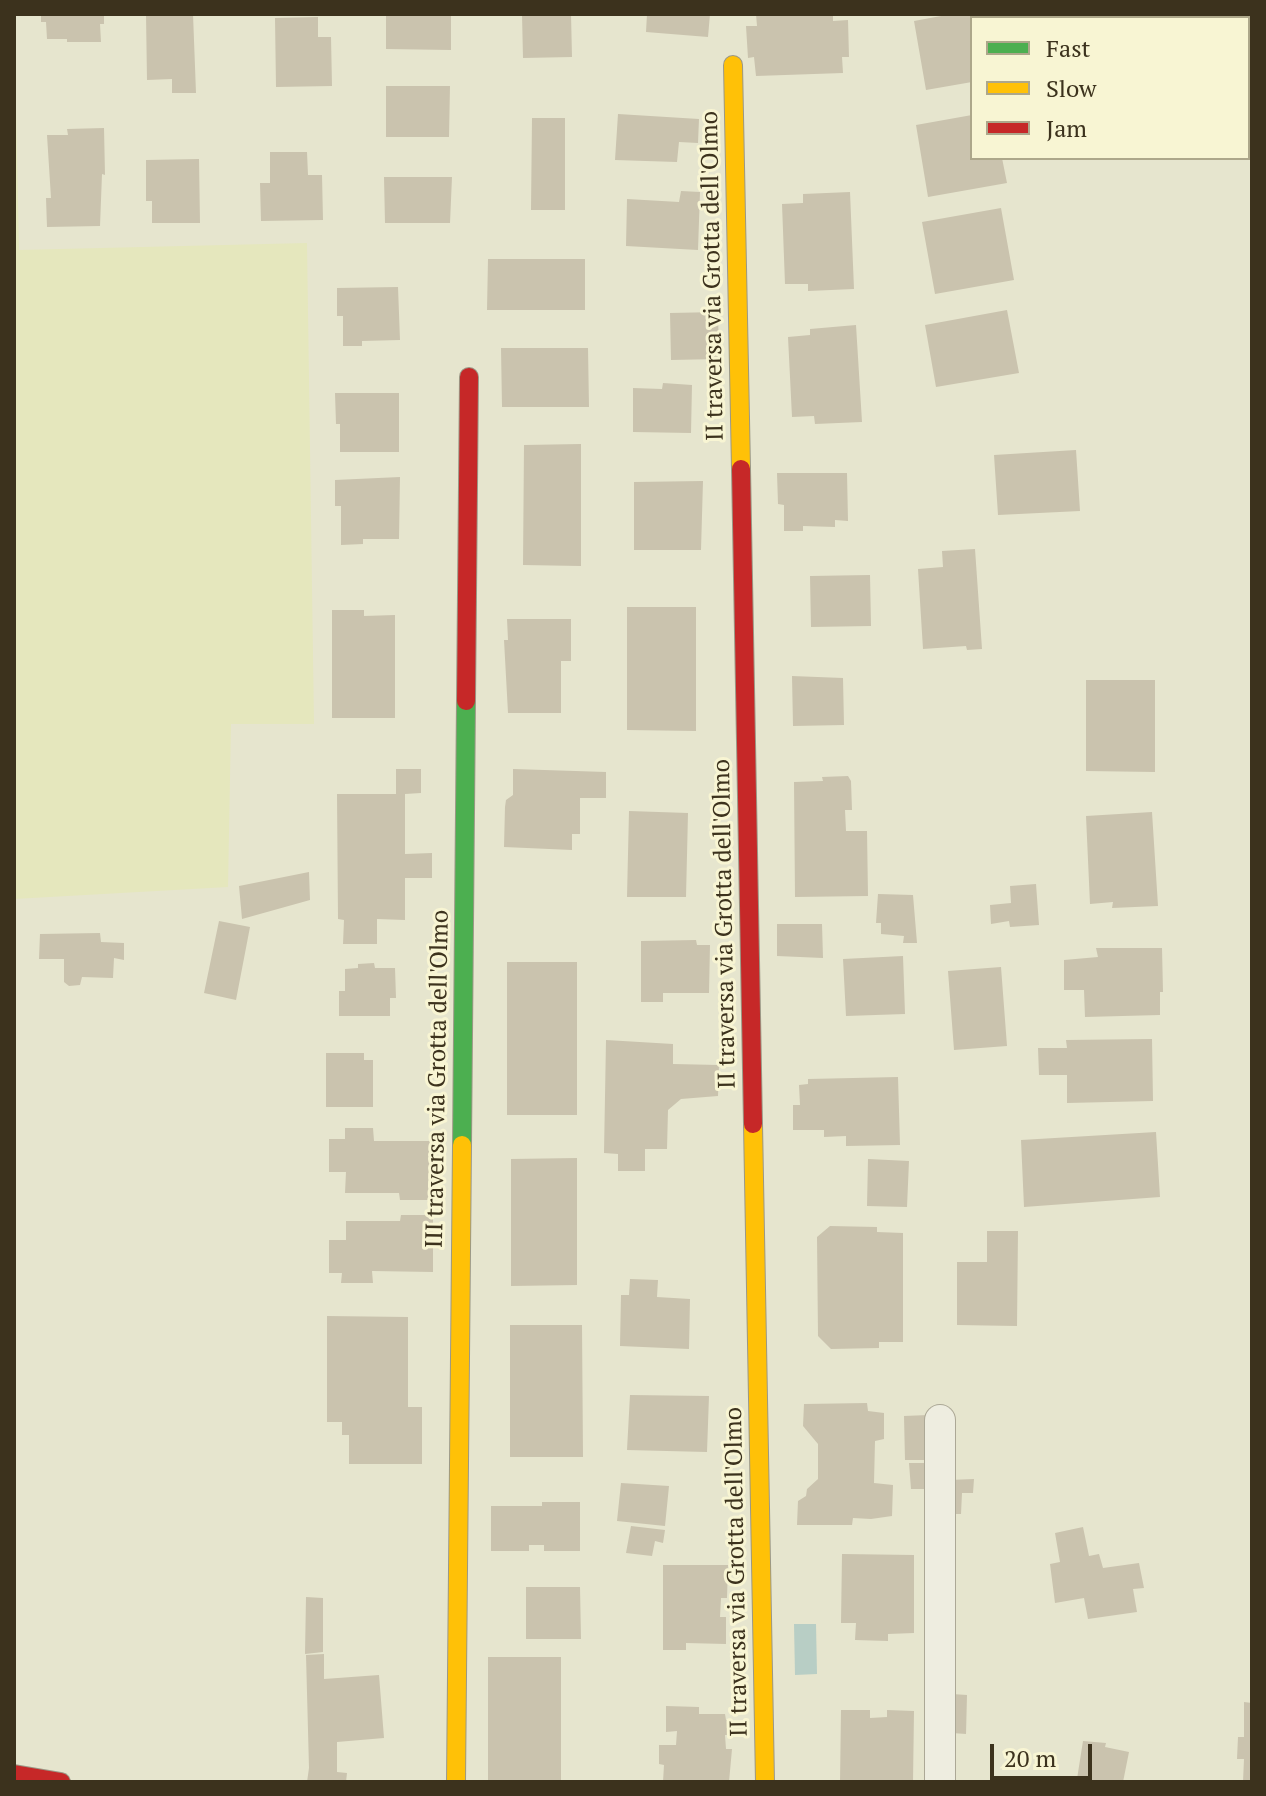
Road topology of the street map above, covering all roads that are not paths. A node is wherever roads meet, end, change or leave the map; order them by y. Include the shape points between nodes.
1 (733, 65) dead end
2 (469, 377) dead end
3 (940, 1420) dead end
4 (14, 1774) edge
5 (61, 1782) edge
6 (456, 1782) edge
7 (765, 1782) edge
8 (940, 1782) edge

1 - 7 street, II traversa via Grotta dell'Olmo
2 - 6 street, III traversa via Grotta dell'Olmo
3 - 8 street
4 - 5 street

